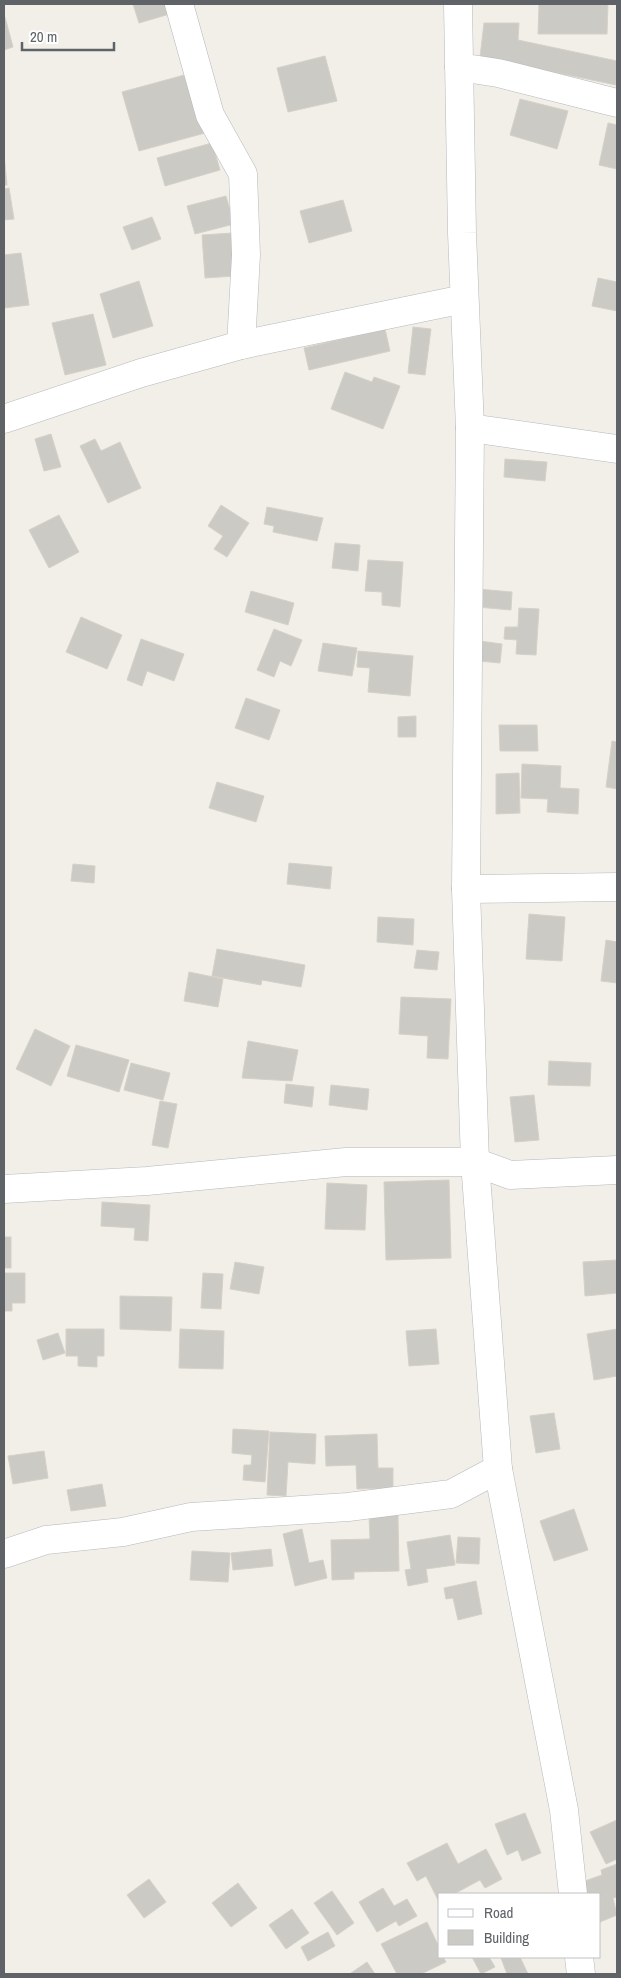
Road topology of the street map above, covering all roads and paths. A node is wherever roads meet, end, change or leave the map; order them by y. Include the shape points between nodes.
1 (179, 4) edge
2 (458, 4) edge
3 (459, 67) junction
4 (617, 103) edge
5 (464, 299) junction
6 (241, 345) junction
7 (4, 419) edge
8 (470, 428) junction
9 (617, 449) edge
10 (617, 887) edge
11 (466, 889) junction
12 (475, 1162) junction
13 (617, 1170) edge
14 (4, 1189) edge
15 (498, 1469) junction
16 (4, 1554) edge
17 (573, 1893) edge
18 (579, 1958) edge
19 (581, 1974) edge

1 - 6 street via 210,115 243,174 246,255
2 - 3 street
3 - 4 street via 498,73
3 - 5 street
5 - 6 street
5 - 8 street
6 - 7 street via 141,373
8 - 9 street
8 - 11 street
10 - 11 street
11 - 12 street
12 - 13 street via 510,1176
12 - 14 street via 346,1162 147,1181
12 - 15 street
15 - 16 street via 451,1494 348,1507 191,1517 123,1532 46,1540
15 - 17 street via 564,1810
18 - 19 street

